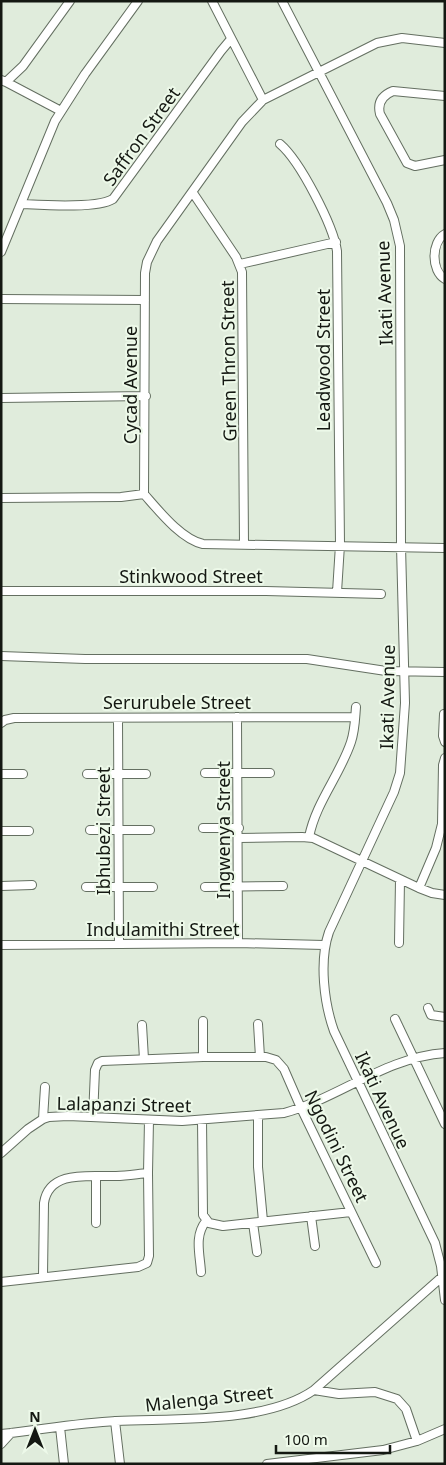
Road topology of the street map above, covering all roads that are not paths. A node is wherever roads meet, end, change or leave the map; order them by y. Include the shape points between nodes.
1 (70, 1) edge
2 (138, 1) edge
3 (212, 1) edge
4 (282, 1) edge
5 (231, 39) junction
6 (445, 42) edge
7 (318, 72) junction
8 (4, 81) edge
9 (445, 96) edge
10 (264, 100) junction
11 (61, 110) junction
12 (280, 144) dead end
13 (445, 160) edge
14 (192, 193) junction
15 (22, 204) junction
16 (445, 234) edge
17 (336, 242) junction
18 (1, 252) edge
19 (240, 264) junction
20 (445, 279) edge
21 (1, 299) edge
22 (145, 300) junction
23 (146, 396) junction
24 (1, 398) edge
25 (144, 494) junction
26 (1, 498) edge
27 (244, 544) junction
28 (340, 545) junction
29 (401, 546) junction
30 (445, 548) edge
31 (1, 591) edge
32 (336, 592) junction
33 (381, 594) dead end
34 (1, 656) edge
35 (404, 672) junction
36 (445, 672) edge
37 (356, 707) dead end
38 (444, 714) edge
39 (238, 717) junction
40 (355, 717) junction
41 (118, 718) junction
42 (1, 723) edge
43 (445, 742) edge
44 (445, 758) edge
45 (205, 773) dead end
46 (270, 773) dead end
47 (1, 774) edge
48 (23, 774) dead end
49 (87, 774) dead end
50 (118, 774) junction
51 (146, 774) dead end
52 (238, 774) junction
53 (444, 797) edge
54 (203, 828) dead end
55 (239, 828) junction
56 (90, 830) dead end
57 (118, 830) junction
58 (150, 830) dead end
59 (1, 831) edge
60 (29, 831) dead end
61 (309, 837) junction
62 (239, 838) junction
63 (362, 862) junction
64 (400, 880) junction
65 (1, 886) edge
66 (32, 886) dead end
67 (283, 886) dead end
68 (86, 887) dead end
69 (119, 887) junction
70 (153, 887) dead end
71 (205, 887) dead end
72 (238, 887) junction
73 (419, 888) junction
74 (445, 895) edge
75 (238, 942) junction
76 (399, 943) dead end
77 (119, 944) junction
78 (1, 945) edge
79 (324, 945) junction
80 (428, 1008) dead end
81 (445, 1017) edge
82 (395, 1019) dead end
83 (203, 1021) dead end
84 (258, 1024) dead end
85 (142, 1025) dead end
86 (445, 1053) edge
87 (203, 1057) junction
88 (260, 1057) junction
89 (415, 1058) junction
90 (144, 1059) junction
91 (358, 1081) junction
92 (45, 1087) dead end
93 (301, 1108) junction
94 (258, 1116) junction
95 (93, 1117) junction
96 (43, 1119) junction
97 (149, 1120) junction
98 (202, 1120) junction
99 (445, 1124) edge
100 (1, 1153) edge
101 (148, 1173) junction
102 (96, 1176) junction
103 (351, 1212) junction
104 (311, 1216) junction
105 (206, 1221) junction
106 (262, 1221) junction
107 (96, 1222) dead end
108 (253, 1222) junction
109 (315, 1246) dead end
110 (257, 1252) dead end
111 (376, 1263) dead end
112 (201, 1272) dead end
113 (44, 1276) junction
114 (443, 1276) junction
115 (1, 1282) edge
116 (445, 1300) edge
117 (314, 1390) junction
118 (115, 1421) junction
119 (60, 1427) junction
120 (445, 1429) edge
121 (10, 1433) junction
122 (1, 1434) edge
123 (417, 1441) junction
124 (1, 1444) edge
125 (348, 1455) junction
126 (291, 1462) edge
127 (64, 1464) edge
128 (120, 1464) edge
129 (267, 1464) edge
130 (349, 1464) edge

1 - 8 street via 23,66
2 - 11 street
3 - 5 street
4 - 7 street, Ikati Avenue
5 - 10 street
5 - 15 street, Saffron Street via 113,199 94,204
6 - 7 street, Cycad Avenue via 402,38 386,40
7 - 10 street, Cycad Avenue
7 - 29 street, Ikati Avenue via 385,199 398,236
8 - 11 street
9 - 13 street via 393,91 383,97 379,107 407,163 415,166
10 - 14 street, Cycad Avenue via 242,122
11 - 15 street
12 - 17 street, Leadwood Street via 299,167
14 - 19 street, Green Thron Street
14 - 22 street, Cycad Avenue via 150,255 145,273
15 - 18 street
16 - 20 street via 437,242 436,264 438,273
17 - 19 street
17 - 28 street, Leadwood Street
19 - 27 street, Green Thron Street via 243,282
21 - 22 street
22 - 23 street, Cycad Avenue
23 - 24 street
23 - 25 street, Cycad Avenue
25 - 26 street
25 - 27 street via 182,533 196,542
27 - 28 street
28 - 29 street
28 - 32 street, Leadwood Street
29 - 30 street
29 - 35 street, Ikati Avenue
31 - 32 street, Stinkwood Street
32 - 33 street, Stinkwood Street
34 - 35 street via 307,659
35 - 36 street
35 - 63 street, Ikati Avenue via 405,703 398,783
37 - 40 street
38 - 43 street
39 - 40 street, Serurubele Street
39 - 41 street, Serurubele Street
39 - 52 street, Ingwenya Street
40 - 61 street via 351,742 314,816
41 - 42 street, Serurubele Street via 14,718
41 - 50 street, Ibhubezi Street
44 - 53 street
45 - 52 street
46 - 52 street
47 - 48 street
49 - 50 street
50 - 51 street
50 - 57 street, Ibhubezi Street
52 - 55 street, Ingwenya Street
53 - 73 street via 440,837
54 - 55 street
55 - 62 street, Ingwenya Street
56 - 57 street
57 - 58 street
57 - 69 street, Ibhubezi Street
59 - 60 street
61 - 62 street
61 - 63 street
62 - 72 street, Ingwenya Street
63 - 64 street
63 - 79 street, Ikati Avenue
64 - 73 street
64 - 76 street
65 - 66 street
67 - 72 street
68 - 69 street
69 - 70 street
69 - 77 street, Ibhubezi Street
71 - 72 street
72 - 75 street, Ingwenya Street
73 - 74 street
75 - 77 street, Indulamithi Street
75 - 79 street, Indulamithi Street
77 - 78 street, Indulamithi Street
79 - 91 street, Ikati Avenue via 329,1017
80 - 81 street via 432,1015
82 - 89 street
83 - 87 street
84 - 88 street
85 - 90 street
86 - 89 street, Lalapanzi Street
87 - 88 street, Ngodini Street
87 - 90 street, Ngodini Street
88 - 93 street, Ngodini Street via 271,1058 281,1064
89 - 91 street, Lalapanzi Street
89 - 99 street
90 - 95 street, Ngodini Street via 98,1063 94,1075
91 - 93 street, Lalapanzi Street
91 - 114 street, Ikati Avenue via 434,1243
92 - 96 street
93 - 94 street, Lalapanzi Street
93 - 103 street, Ngodini Street
94 - 98 street, Lalapanzi Street
94 - 106 street
95 - 96 street, Lalapanzi Street
95 - 97 street, Lalapanzi Street
96 - 100 street, Lalapanzi Street
97 - 98 street, Lalapanzi Street
97 - 101 street
98 - 105 street via 202,1206
101 - 102 street
101 - 113 street via 147,1263 138,1268
102 - 107 street
102 - 113 street via 63,1179 47,1191 44,1203
103 - 104 street
103 - 111 street, Ngodini Street
104 - 106 street
104 - 109 street
105 - 108 street via 223,1226
105 - 112 street via 198,1239
106 - 108 street
108 - 110 street
113 - 115 street
114 - 116 street, Ikati Avenue
114 - 117 street, Malenga Street
117 - 118 street, Malenga Street via 281,1406 257,1411 177,1420
117 - 123 street via 339,1394 375,1392 397,1398 406,1409
118 - 119 street, Malenga Street
118 - 128 street
119 - 121 street, Malenga Street
119 - 127 street
120 - 123 street
121 - 122 street, Malenga Street
121 - 124 street
123 - 125 street
125 - 126 street
125 - 130 street
126 - 129 street

